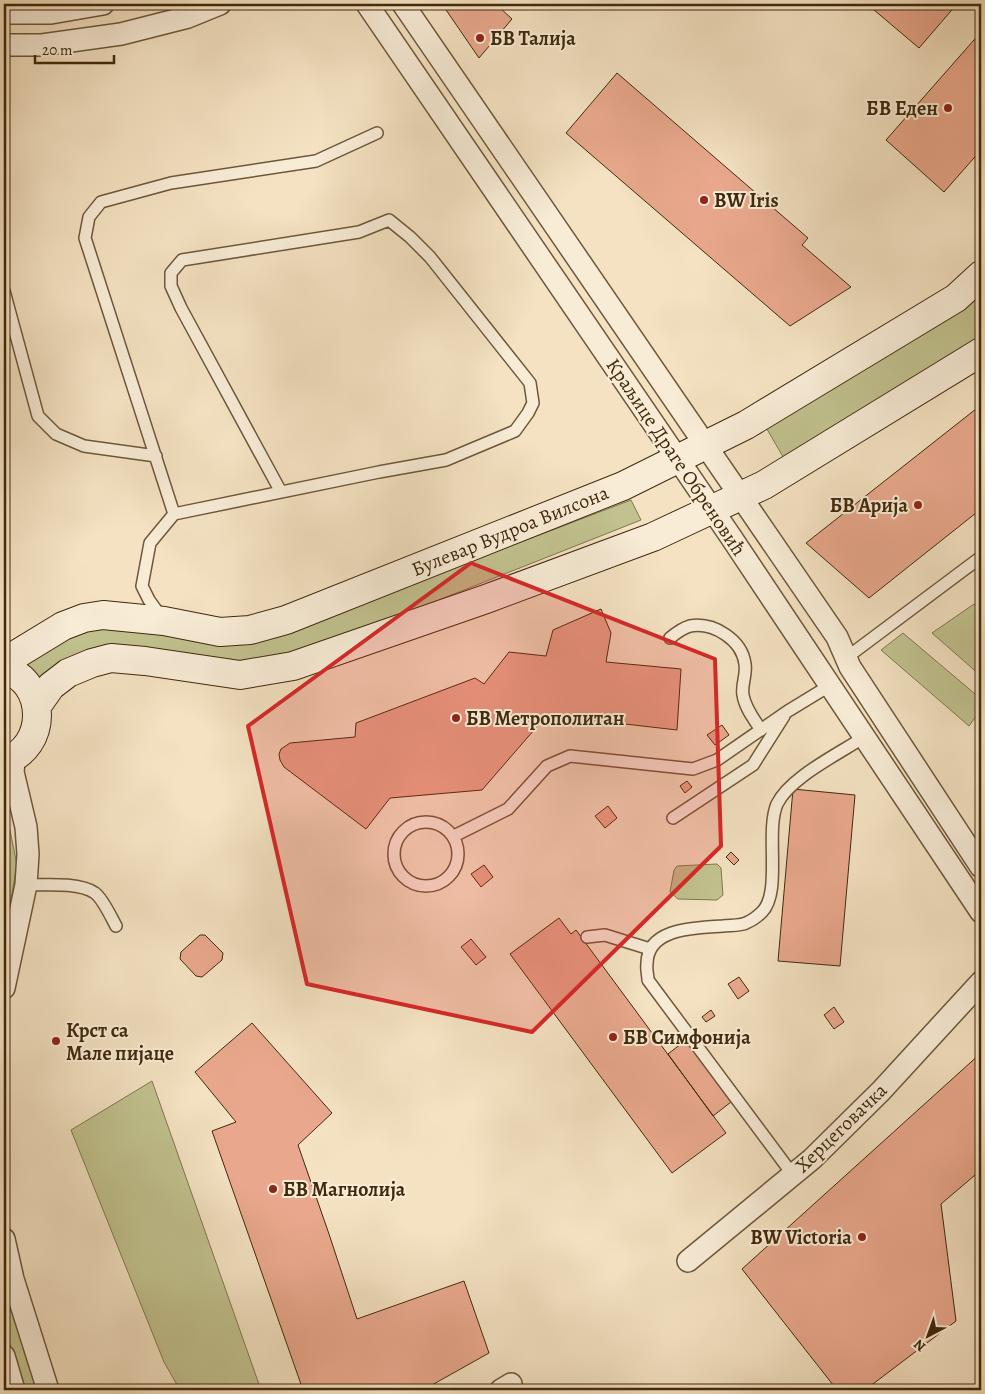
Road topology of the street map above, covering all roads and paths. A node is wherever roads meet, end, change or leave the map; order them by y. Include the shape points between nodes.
1 (103, 4) edge
2 (220, 4) edge
3 (367, 4) edge
4 (403, 4) edge
5 (4, 13) edge
6 (4, 45) edge
7 (377, 133) dead end
8 (981, 275) edge
9 (4, 292) edge
10 (981, 352) edge
11 (706, 446) junction
12 (156, 456) junction
13 (678, 459) junction
14 (281, 492) junction
15 (741, 497) junction
16 (712, 510) junction
17 (174, 514) junction
18 (981, 557) edge
19 (164, 621) junction
20 (670, 638) dead end
21 (846, 658) junction
22 (4, 662) edge
23 (4, 669) edge
24 (829, 686) junction
25 (37, 706) junction
26 (788, 711) junction
27 (761, 730) junction
28 (864, 737) junction
29 (11, 757) edge
30 (673, 818) dead end
31 (454, 836) junction
32 (981, 867) edge
33 (26, 884) junction
34 (981, 912) edge
35 (116, 926) dead end
36 (587, 937) dead end
37 (650, 949) junction
38 (981, 982) edge
39 (4, 988) edge
40 (793, 1175) junction
41 (4, 1239) edge
42 (688, 1261) dead end
43 (4, 1356) edge
44 (14, 1390) edge
45 (48, 1390) edge

1 - 5 street via 51,12
2 - 6 street via 188,17 121,34 42,45
3 - 13 street, Краљице Драге Обреновић
4 - 11 street, Краљице Драге Обреновић
7 - 12 lane via 316,161 171,183 101,202 89,217 85,238
8 - 11 main road, Булевар Вудроа Вилсона via 956,298 746,426
9 - 12 lane via 38,416 56,434 84,446
10 - 15 main road
11 - 13 main road, Булевар Вудроа Вилсона
11 - 15 street, Краљице Драге Обреновић
12 - 17 lane
13 - 16 street, Краљице Драге Обреновић
13 - 19 main road, Булевар Вудроа Вилсона via 623,486 286,620 250,630 220,632
14 - 14 lane via 446,460 515,431 533,403 530,383 430,257 388,220 359,232 182,260 171,273 171,286 181,308
14 - 17 lane
15 - 16 main road
15 - 21 street, Краљице Драге Обреновић via 836,637
16 - 24 street, Краљице Драге Обреновић
16 - 25 main road via 653,537 293,666 240,675 111,658 68,673 51,686
17 - 19 lane via 150,543 142,586
18 - 21 lane
19 - 22 main road, Булевар Вудроа Вилсона via 103,615 84,618 63,626
20 - 27 lane via 688,627 700,625 725,634 736,644 746,666 742,694 746,708
21 - 32 street, Краљице Драге Обреновић
23 - 25 main road via 22,678 33,693
24 - 26 lane
24 - 28 street, Краљице Драге Обреновић
25 - 29 main road via 36,729 32,738
26 - 27 lane
26 - 30 lane via 753,765
27 - 31 lane via 717,760 693,769 570,756 547,766 508,809
28 - 34 street, Краљице Драге Обреновић
28 - 37 lane via 799,779 778,803 772,818 771,890 763,911 745,924 680,930 665,935
29 - 33 street via 26,827
31 - 31 lane via 440,824 423,821 406,828 396,841 394,859 401,875 419,887 440,884 455,872 459,854
33 - 35 lane via 72,885 95,893
33 - 39 street
36 - 37 lane via 605,935
37 - 40 lane via 646,963 648,980
38 - 40 street, Херцеговачка via 881,1091
40 - 42 street, Херцеговачка
41 - 45 street via 13,1279
43 - 44 street

